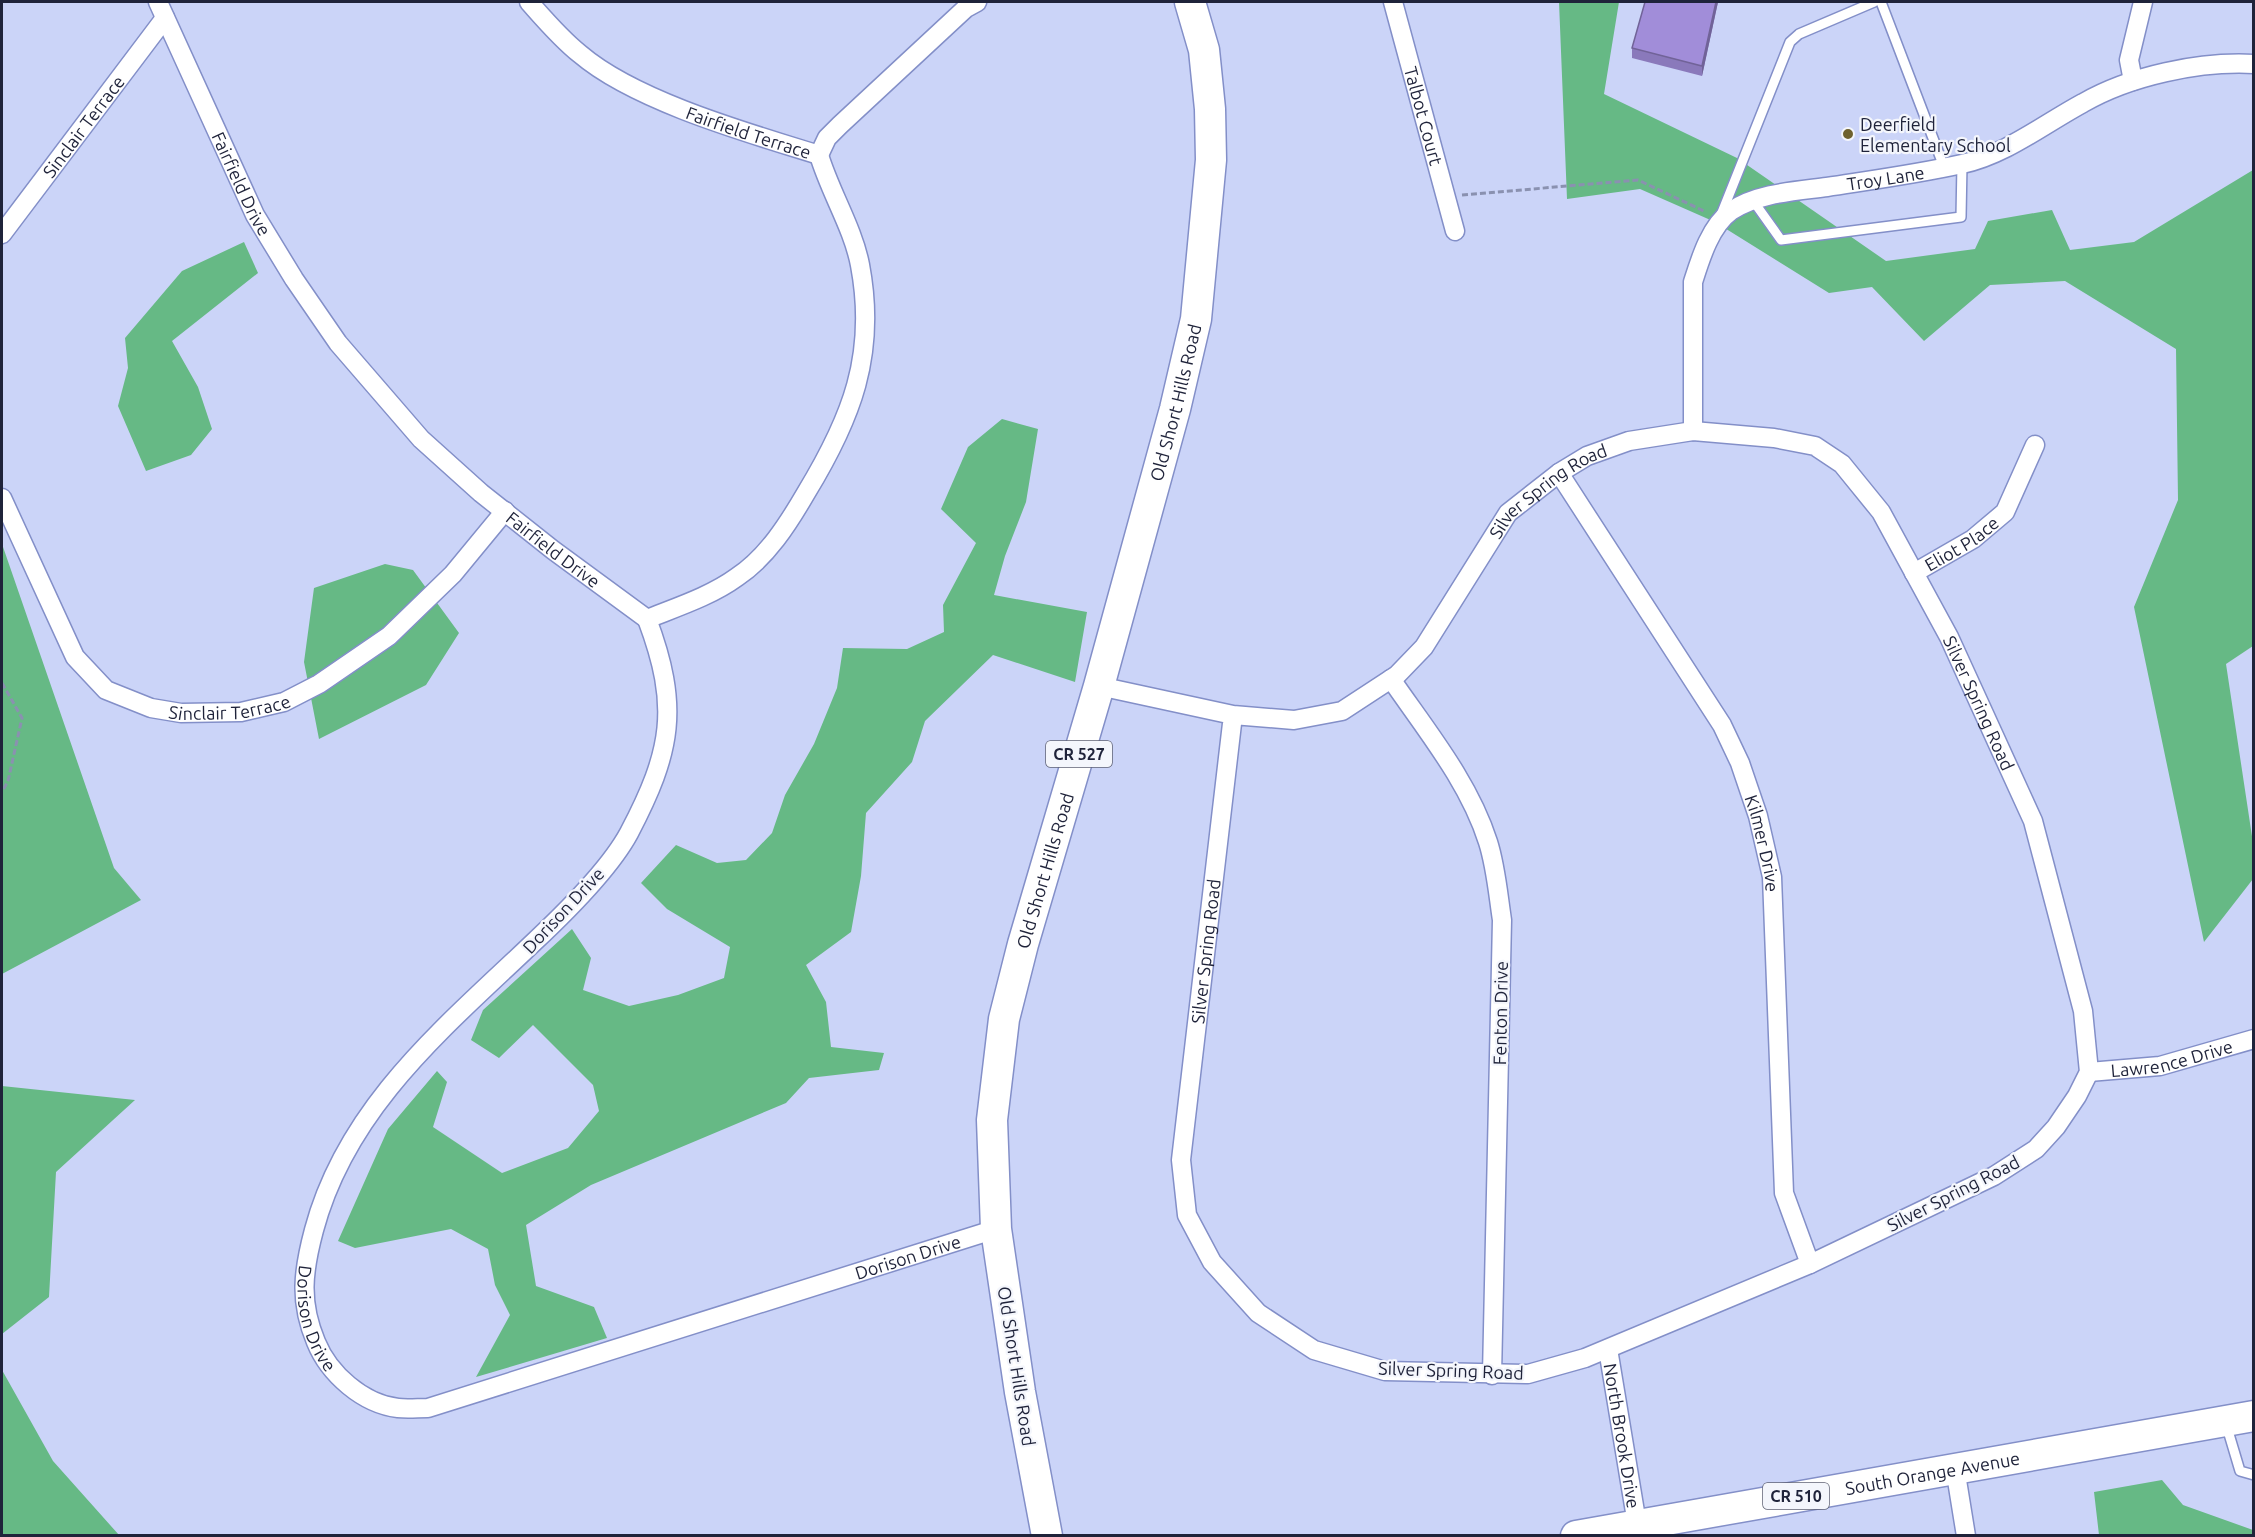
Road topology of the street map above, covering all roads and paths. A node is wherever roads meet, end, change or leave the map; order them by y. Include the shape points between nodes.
1 (529, 2) edge
2 (1190, 2) edge
3 (1393, 2) edge
4 (1874, 2) edge
5 (1881, 2) edge
6 (2143, 2) edge
7 (968, 4) edge
8 (162, 10) edge
9 (2253, 64) edge
10 (2133, 81) junction
11 (819, 155) junction
12 (1953, 166) junction
13 (1446, 197) junction
14 (1754, 202) junction
15 (1719, 223) junction
16 (1455, 231) dead end
17 (2, 234) edge
18 (1693, 431) junction
19 (2035, 445) dead end
20 (1559, 473) junction
21 (2, 498) edge
22 (505, 512) junction
23 (1914, 573) junction
24 (647, 619) junction
25 (1391, 679) junction
26 (2, 683) edge
27 (1099, 686) junction
28 (1233, 715) junction
29 (2, 792) edge
30 (2253, 1039) edge
31 (2089, 1072) junction
32 (996, 1229) junction
33 (1810, 1264) junction
34 (1608, 1349) junction
35 (1492, 1375) junction
36 (2239, 1419) edge
37 (1955, 1468) junction
38 (2253, 1475) edge
39 (1637, 1524) junction
40 (1591, 1534) edge
41 (1047, 1536) edge
42 (1966, 1536) edge

1 - 11 street, Fairfield Terrace via 581,56 621,81 676,106
2 - 27 main road, Old Short Hills Road / CR 527 via 1204,50 1211,160 1196,319
3 - 13 street, Talbot Court
4 - 15 lane via 1799,34 1790,42
5 - 12 lane
6 - 10 street via 2129,60
7 - 11 street, Fairfield Terrace via 827,138
8 - 17 street, Sinclair Terrace
8 - 22 street, Fairfield Drive via 255,215 318,317 421,440
9 - 10 street, Troy Lane via 2203,68
10 - 12 street, Troy Lane via 2085,101 2011,144
11 - 24 street via 860,264 865,308 865,347 848,416 794,514 764,553 737,578
12 - 14 street, Troy Lane
12 - 14 lane via 1961,217 1780,240
13 - 15 path via 1638,180
13 - 16 street, Talbot Court
14 - 15 street, Troy Lane via 1731,211
15 - 18 street, Troy Lane via 1693,282
18 - 20 street, Silver Spring Road via 1629,441 1587,456
18 - 23 street, Silver Spring Road via 1804,444 1842,464 1881,512
19 - 23 street, Eliot Place via 2005,513 1973,539
20 - 25 street, Silver Spring Road via 1508,513 1424,647
20 - 33 street, Kilmer Drive via 1722,725 1758,816 1772,877 1784,1193
21 - 22 street, Sinclair Terrace via 75,657 106,690 151,708 181,713 240,712 284,702 319,684 389,636 453,574
22 - 24 street, Fairfield Drive
23 - 31 street, Silver Spring Road via 1949,637 2033,821 2084,1011
24 - 32 street, Dorison Drive via 665,674 668,720 649,792 627,836 593,880 560,918 419,1052 354,1133 323,1195 302,1287 308,1323 318,1347 338,1376 365,1398 397,1408 428,1408
25 - 28 street, Silver Spring Road via 1342,711 1294,720
25 - 35 street, Fenton Drive via 1458,776 1487,841 1496,877 1502,920
26 - 29 path via 22,718
27 - 28 street, Silver Spring Road
27 - 32 main road, Old Short Hills Road / CR 527 via 1004,1019 992,1120
28 - 35 street, Silver Spring Road via 1181,1160 1187,1215 1212,1262 1258,1313 1314,1350 1385,1371
30 - 31 street, Lawrence Drive via 2160,1066
31 - 33 street, Silver Spring Road via 2078,1096 2036,1149 1994,1176
32 - 41 main road, Old Short Hills Road / CR 527 via 1020,1392
33 - 34 street, Silver Spring Road
34 - 35 street, Silver Spring Road via 1528,1374
34 - 39 street, North Brook Drive
36 - 37 main road, South Orange Avenue / CR 510
36 - 38 lane via 2240,1471
37 - 39 main road, South Orange Avenue / CR 510
37 - 42 street
39 - 40 main road, South Orange Avenue / CR 510

